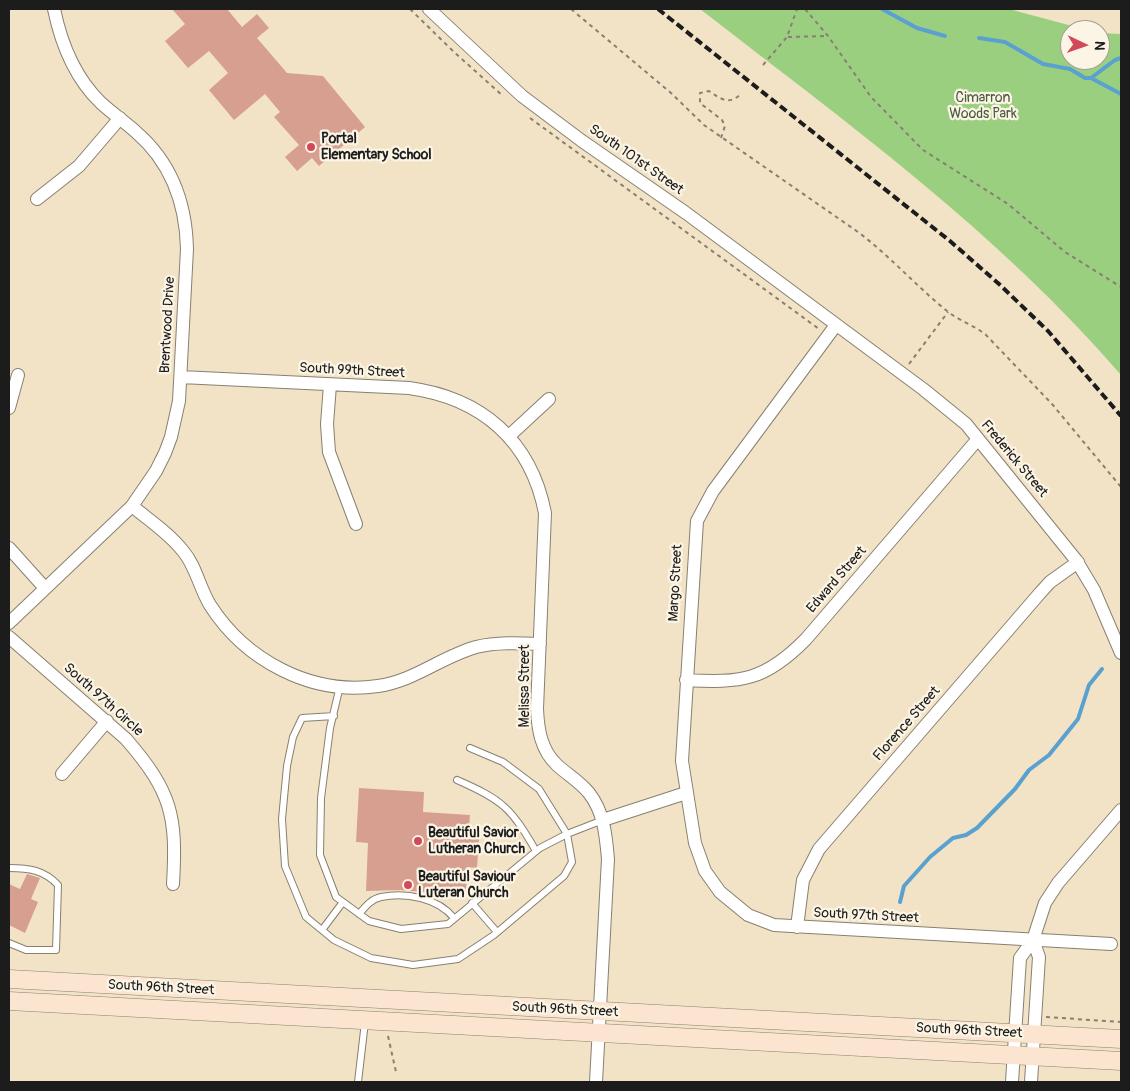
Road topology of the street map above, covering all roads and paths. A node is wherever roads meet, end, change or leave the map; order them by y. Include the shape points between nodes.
1 (54, 9) edge
2 (429, 9) edge
3 (571, 9) edge
4 (797, 9) edge
5 (805, 9) edge
6 (787, 36) junction
7 (828, 36) junction
8 (763, 65) dead end
9 (742, 93) dead end
10 (120, 118) junction
11 (721, 138) junction
12 (37, 199) dead end
13 (1121, 287) edge
14 (948, 312) junction
15 (836, 325) junction
16 (902, 373) junction
17 (18, 375) dead end
18 (180, 377) junction
19 (330, 385) junction
20 (549, 399) dead end
21 (9, 408) edge
22 (509, 436) junction
23 (978, 439) junction
24 (1121, 487) edge
25 (132, 506) junction
26 (356, 524) dead end
27 (9, 548) edge
28 (1078, 562) junction
29 (44, 587) junction
30 (9, 622) edge
31 (9, 637) edge
32 (540, 644) junction
33 (1121, 653) edge
34 (686, 680) junction
35 (340, 686) junction
36 (334, 716) junction
37 (107, 722) junction
38 (470, 748) dead end
39 (62, 774) dead end
40 (457, 780) dead end
41 (686, 793) junction
42 (1121, 810) edge
43 (603, 820) junction
44 (567, 834) junction
45 (536, 851) junction
46 (9, 868) edge
47 (712, 882) joint
48 (173, 884) dead end
49 (343, 902) junction
50 (472, 903) junction
51 (359, 914) junction
52 (454, 918) junction
53 (797, 927) junction
54 (322, 930) junction
55 (497, 932) junction
56 (1033, 940) junction
57 (9, 943) edge
58 (1111, 944) dead end
59 (9, 980) edge
60 (9, 1001) edge
61 (598, 1012) junction
62 (1042, 1018) dead end
63 (365, 1021) junction
64 (1121, 1022) edge
65 (387, 1034) dead end
66 (597, 1034) junction
67 (1015, 1034) junction
68 (1034, 1035) junction
69 (1121, 1039) edge
70 (1014, 1056) junction
71 (1033, 1056) junction
72 (1121, 1061) edge
73 (396, 1072) dead end
74 (358, 1082) edge
75 (596, 1082) edge
76 (1012, 1082) edge
77 (1031, 1082) edge

1 - 10 street, Brentwood Drive via 61,36 77,72 100,102
2 - 15 street, South 101st Street via 530,101
3 - 11 path
4 - 6 path
5 - 7 path
6 - 7 path
6 - 8 path
7 - 13 path via 871,97 922,150 1008,204 1065,252
9 - 11 path via 728,101 709,91 700,93 700,103 725,126
10 - 12 street via 79,166
10 - 18 street, Brentwood Drive via 165,163 184,210 187,249
11 - 14 path via 877,246
14 - 16 path
14 - 24 path via 986,335 1052,404
15 - 16 street, Frederick Street
15 - 34 street, Margo Street via 701,510 694,536
16 - 23 street, Frederick Street via 946,407
17 - 21 street
18 - 19 street, South 99th Street
18 - 25 street, Brentwood Drive via 179,401 171,437 156,470
19 - 22 street, South 99th Street via 409,388 444,394 475,409
19 - 26 street via 329,452
20 - 22 street
22 - 32 street, Melissa Street via 538,483 545,513
23 - 28 street, Frederick Street
23 - 34 street, Edward Street via 806,639 783,660 771,669 746,679 720,682
25 - 29 street, Brentwood Drive
25 - 35 street via 184,551 218,617 249,650 301,679
27 - 29 street
28 - 33 street, Frederick Street via 1094,590
28 - 53 street, Florence Street via 1040,593 819,849 803,880
29 - 30 street, Brentwood Drive
31 - 37 street, South 97th Circle
32 - 35 street via 476,647 391,684 360,688
32 - 43 street, Melissa Street via 537,709 540,739 558,765 590,794
34 - 41 street, Margo Street via 682,761
35 - 36 lane
36 - 49 lane via 321,798 320,855 336,896
36 - 54 lane via 302,718 289,757 282,819 285,866 306,917
37 - 39 street
37 - 48 street, South 97th Circle via 139,754 168,802 175,834
38 - 44 lane via 503,762 539,789
40 - 45 lane via 487,793 504,805 517,818
41 - 43 street
41 - 47 street, Margo Street via 699,858
42 - 56 street via 1058,883 1045,903
43 - 44 lane
43 - 61 street, Melissa Street via 608,859
44 - 45 lane
44 - 55 lane via 572,862 564,876
45 - 50 lane
46 - 57 lane via 29,868 49,875 58,885 56,950 26,950
47 - 53 street, South 97th Street via 729,901 748,915 774,925
49 - 51 lane
49 - 54 lane
50 - 52 lane
50 - 55 lane
51 - 52 lane via 369,921 401,929 448,924
51 - 52 lane via 380,897 394,897 437,902
53 - 56 street, South 97th Street
54 - 55 lane via 334,940 370,958 413,965 458,959
56 - 58 street
56 - 67 street via 1020,958
56 - 68 street via 1039,957
59 - 61 main road, South 96th Street
60 - 63 main road, South 96th Street
61 - 66 street, Melissa Street
61 - 67 main road, South 96th Street
62 - 64 path
63 - 66 main road, South 96th Street
63 - 74 lane
65 - 73 path
66 - 70 main road, South 96th Street
66 - 75 street, Melissa Street
67 - 68 main road, South 96th Street
67 - 70 street
68 - 69 main road, South 96th Street
68 - 71 street
70 - 71 main road, South 96th Street
70 - 76 street
71 - 72 main road, South 96th Street
71 - 77 street

